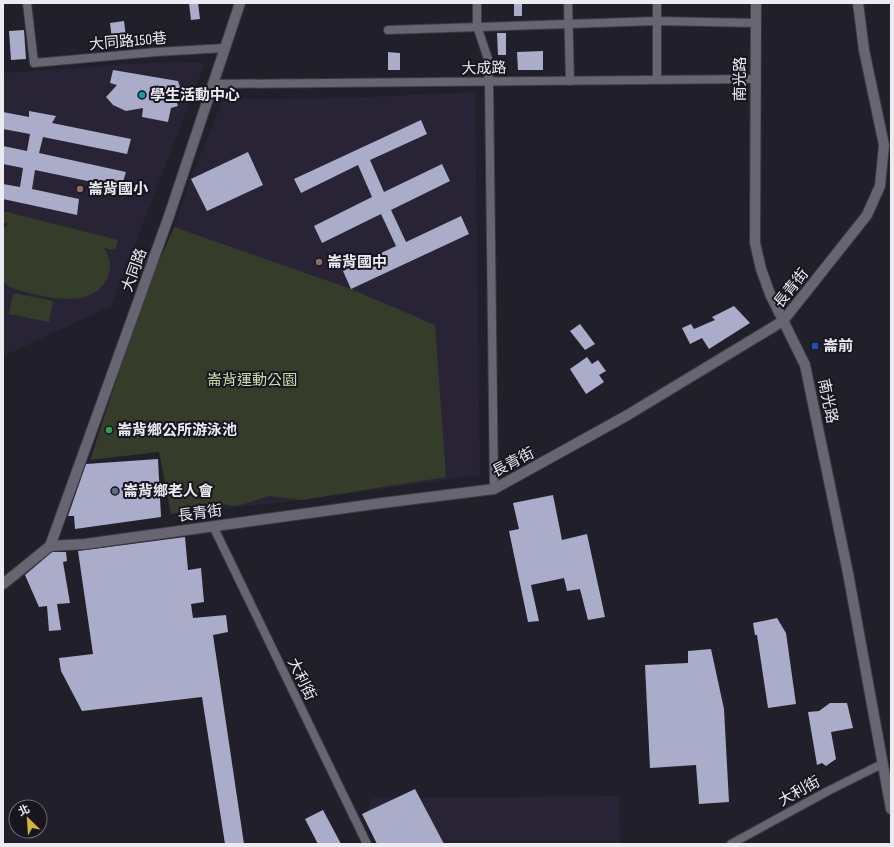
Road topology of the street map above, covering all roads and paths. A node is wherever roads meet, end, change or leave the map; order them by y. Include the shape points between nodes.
1 (27, 3) edge
2 (240, 3) edge
3 (477, 3) edge
4 (568, 3) edge
5 (657, 3) edge
6 (756, 3) edge
7 (858, 3) edge
8 (658, 21) junction
9 (569, 23) junction
10 (756, 23) junction
11 (477, 26) junction
12 (388, 30) dead end
13 (225, 48) junction
14 (754, 79) junction
15 (657, 80) junction
16 (570, 81) junction
17 (490, 82) junction
18 (214, 84) junction
19 (887, 143) edge
20 (783, 321) junction
21 (494, 489) junction
22 (213, 526) junction
23 (50, 546) junction
24 (3, 584) edge
25 (882, 764) junction
26 (891, 808) edge
27 (367, 844) edge
28 (731, 844) edge

1 - 13 street, 大同路150巷 via 34,64
2 - 13 street, 大同路
3 - 11 street
4 - 9 street
5 - 8 street
6 - 10 street, 南光路
7 - 19 street, 長青街 via 864,50
8 - 9 street
8 - 10 street
8 - 15 street
9 - 11 street
9 - 16 street
10 - 14 street, 南光路
11 - 12 street
11 - 17 street via 488,59
13 - 18 street, 大同路
14 - 15 street, 大成路
14 - 20 street, 南光路 via 755,243 768,288
15 - 16 street, 大成路
16 - 17 street, 大成路
17 - 18 street, 大成路
17 - 21 street
18 - 23 street, 大同路
19 - 20 street, 長青街 via 880,186 867,215
20 - 21 street, 長青街 via 626,416
20 - 25 street, 南光路 via 805,365 846,566
21 - 22 street, 長青街
22 - 23 street, 長青街 via 85,544
22 - 27 street, 大利街
23 - 24 street
25 - 26 street, 南光路
25 - 28 street, 大利街

